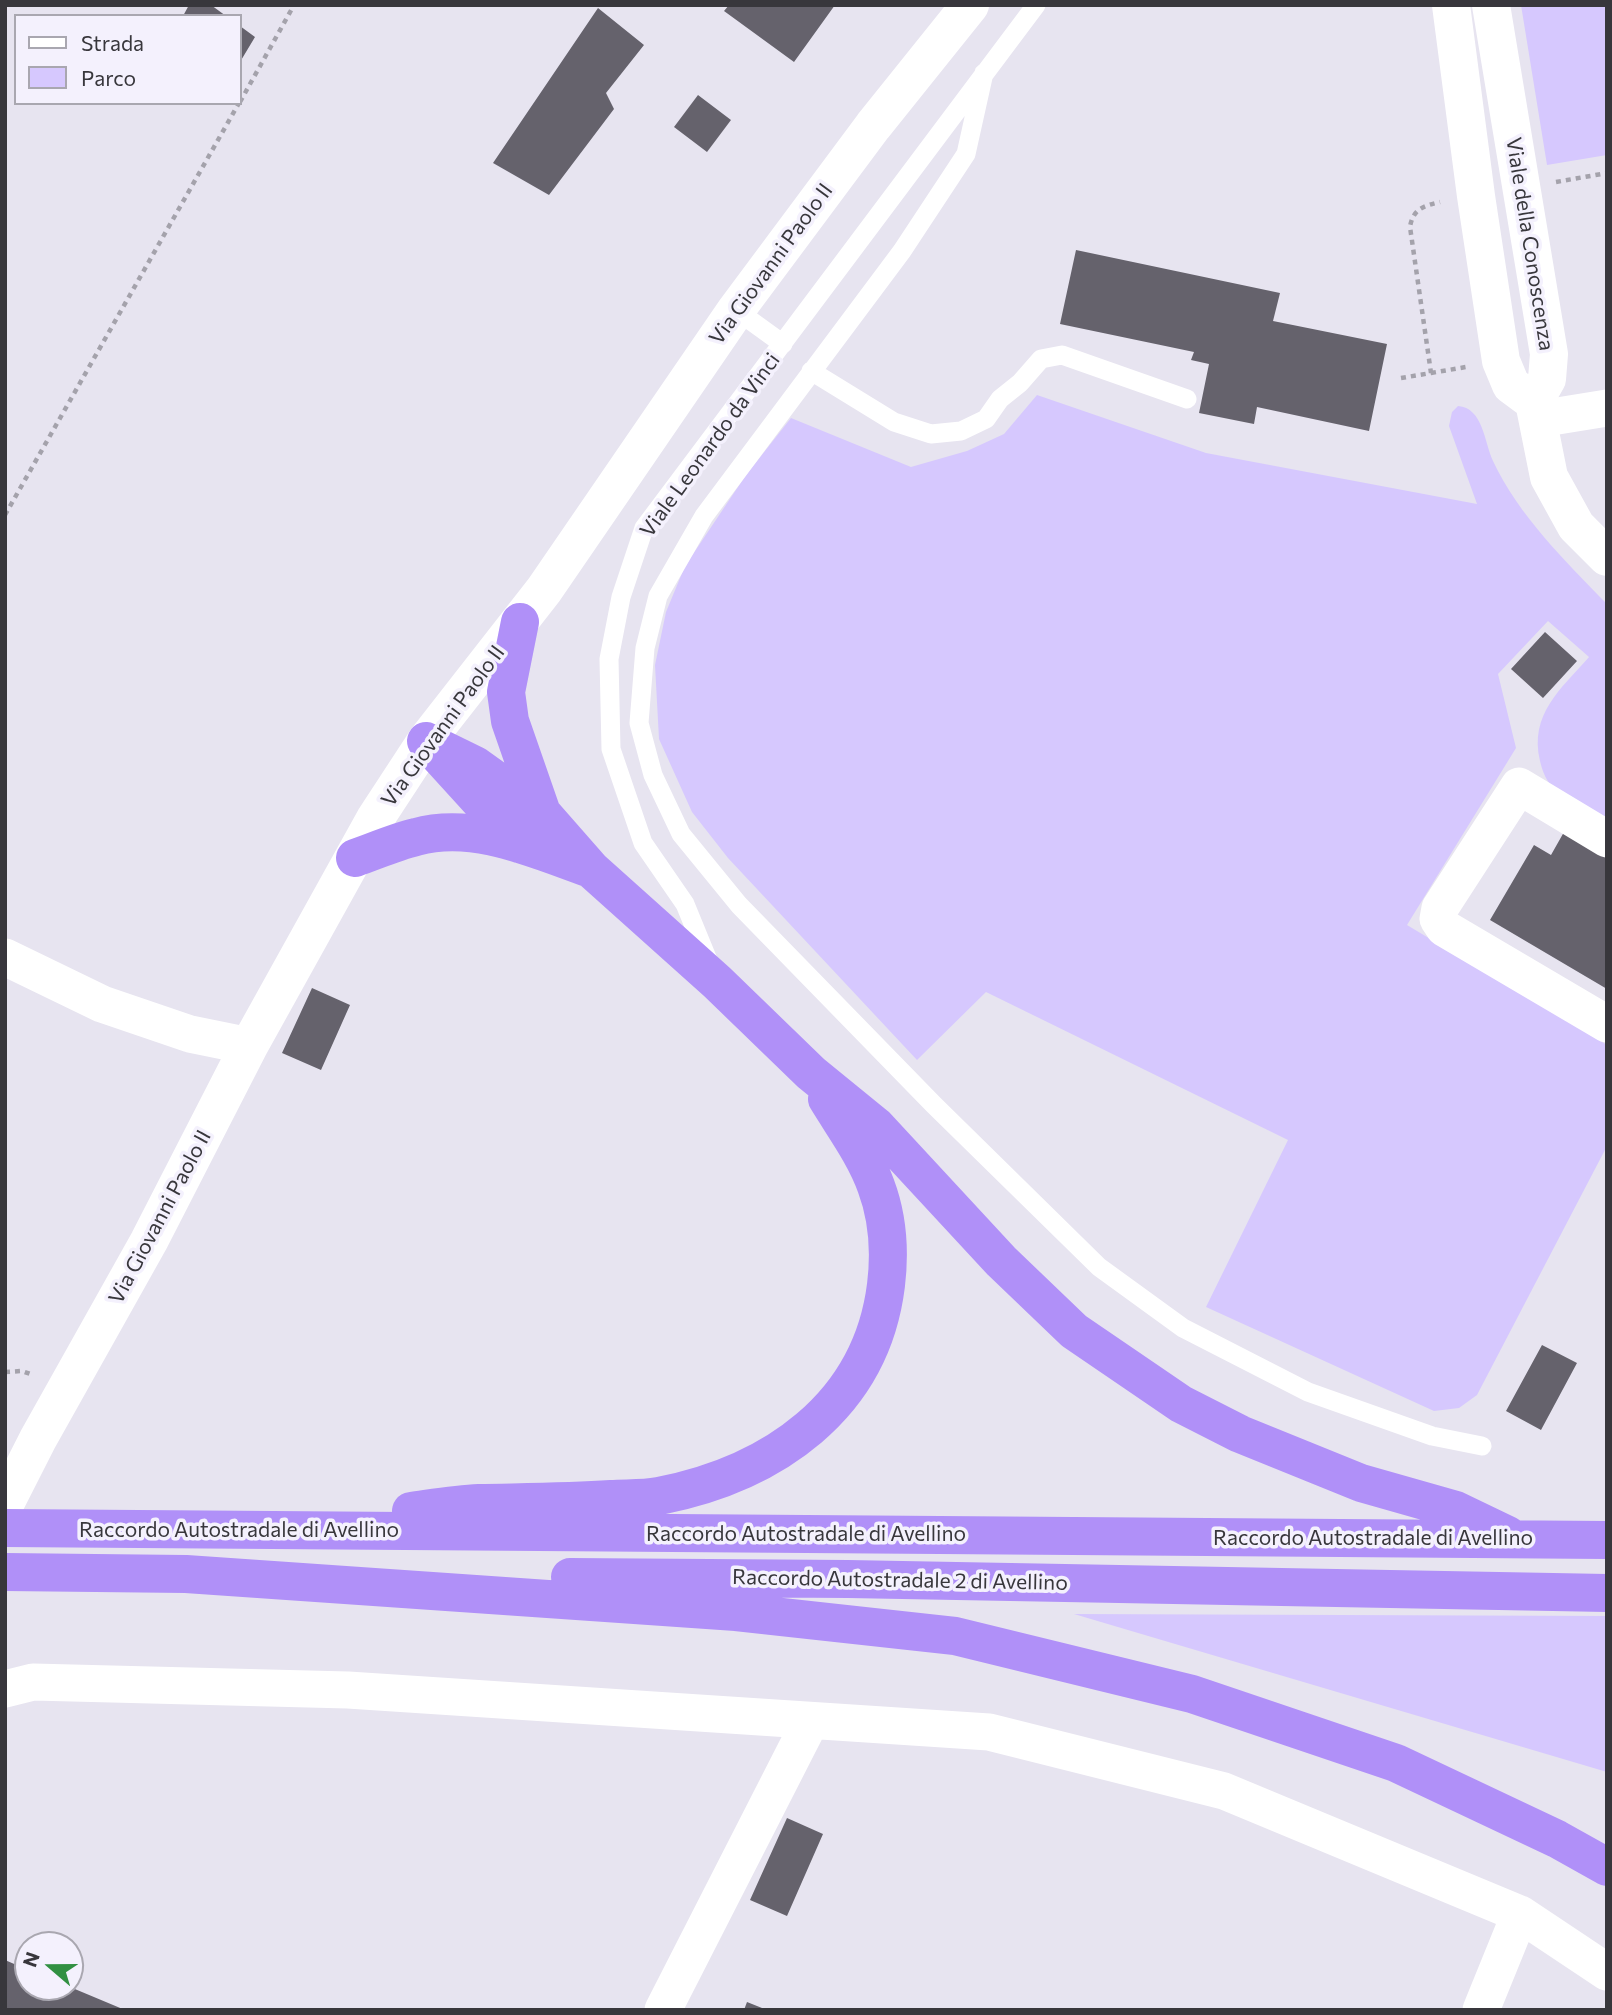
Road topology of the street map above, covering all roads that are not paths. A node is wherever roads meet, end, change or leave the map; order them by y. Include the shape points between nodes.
1 (971, 5) edge
2 (1036, 5) edge
3 (1451, 5) edge
4 (1491, 5) edge
5 (984, 73) junction
6 (736, 310) junction
7 (783, 344) junction
8 (811, 371) junction
9 (1186, 399) dead end
10 (1607, 408) edge
11 (1536, 411) junction
12 (1607, 557) edge
13 (520, 622) junction
14 (426, 741) junction
15 (542, 813) junction
16 (1607, 839) edge
17 (519, 844) junction
18 (355, 858) junction
19 (592, 870) junction
20 (5, 957) edge
21 (717, 982) junction
22 (1607, 1024) edge
23 (249, 1046) junction
24 (811, 1073) junction
25 (1482, 1446) dead end
26 (5, 1504) edge
27 (5, 1528) edge
28 (279, 1530) junction
29 (1516, 1539) junction
30 (1607, 1540) edge
31 (5, 1572) edge
32 (190, 1574) junction
33 (1607, 1593) edge
34 (5, 1689) edge
35 (810, 1722) junction
36 (1607, 1867) edge
37 (1520, 1914) junction
38 (1607, 1972) edge
39 (663, 2010) edge
40 (1481, 2010) edge

1 - 6 street, Via Giovanni Paolo II via 873,126
2 - 5 lane, Viale Leonardo da Vinci
3 - 11 street via 1501,362 1511,385
4 - 11 street, Viale della Conoscenza via 1549,354 1547,379
5 - 7 lane, Viale Leonardo da Vinci
5 - 8 lane via 966,154 902,251
6 - 7 lane
6 - 13 street, Via Giovanni Paolo II
7 - 21 lane, Viale Leonardo da Vinci via 645,528 621,597 609,659 611,749 643,843 685,904
8 - 9 lane via 894,422 931,434 961,430 985,419 1041,359 1062,355
8 - 25 lane via 704,516 658,596 646,648 639,723 653,775 681,834 738,905 1099,1267 1183,1328 1308,1392 1432,1436
10 - 11 street
11 - 12 street via 1549,477 1576,526
13 - 14 street, Via Giovanni Paolo II
13 - 15 highway via 506,692 510,721
14 - 15 highway via 475,765
14 - 17 highway
14 - 18 street, Via Giovanni Paolo II
15 - 19 highway
16 - 22 street via 1519,786 1440,908 1438,919 1444,928
17 - 18 highway via 474,832 418,836
17 - 19 highway
18 - 23 street, Via Giovanni Paolo II
19 - 21 highway
20 - 23 street via 102,1004 190,1034
21 - 24 highway
23 - 26 street, Via Giovanni Paolo II
24 - 28 highway via 876,1186 886,1222 888,1262 883,1304 870,1346 844,1392 817,1422 761,1462 692,1489 655,1497 475,1503
24 - 29 highway via 876,1126 1001,1261 1074,1331 1121,1365 1181,1404 1240,1434 1361,1483 1456,1510
27 - 28 highway, Raccordo Autostradale di Avellino
28 - 29 highway, Raccordo Autostradale di Avellino
29 - 30 highway, Raccordo Autostradale di Avellino
31 - 32 highway, Raccordo Autostradale 2 di Avellino
32 - 33 highway, Raccordo Autostradale 2 di Avellino via 862,1579
32 - 36 highway via 736,1612 955,1636 1192,1694 1396,1763
34 - 35 street via 33,1682 348,1690
35 - 37 street via 989,1732 1224,1791
35 - 39 street
37 - 38 street
37 - 40 street

